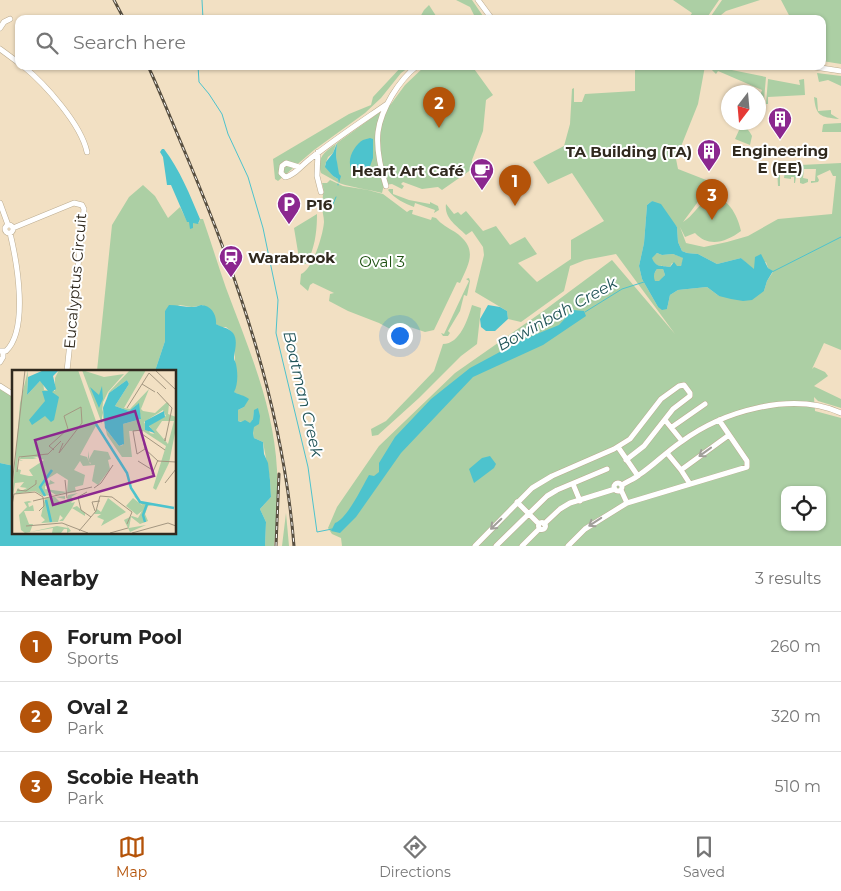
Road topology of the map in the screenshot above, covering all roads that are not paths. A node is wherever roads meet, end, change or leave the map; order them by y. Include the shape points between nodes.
1 (478, 0) edge
2 (488, 15) edge
3 (10, 19) dead end
4 (0, 28) edge
5 (0, 49) edge
6 (15, 60) edge
7 (826, 69) edge
8 (27, 70) edge
9 (414, 70) edge
10 (841, 71) edge
11 (387, 104) junction
12 (87, 152) dead end
13 (318, 152) junction
14 (299, 167) dead end
15 (386, 186) dead end
16 (321, 192) dead end
17 (0, 203) edge
18 (7, 230) edge
19 (1, 351) edge
20 (0, 362) edge
21 (67, 370) edge
22 (0, 386) edge
23 (12, 394) edge
24 (705, 404) dead end
25 (841, 413) edge
26 (664, 420) junction
27 (719, 420) junction
28 (672, 427) junction
29 (729, 435) junction
30 (682, 441) junction
31 (618, 447) junction
32 (667, 453) junction
33 (626, 460) junction
34 (607, 469) dead end
35 (681, 470) junction
36 (638, 476) junction
37 (573, 484) junction
38 (690, 484) junction
39 (619, 488) junction
40 (580, 501) junction
41 (517, 502) junction
42 (627, 503) junction
43 (528, 513) junction
44 (541, 526) junction
45 (475, 546) edge
46 (496, 546) edge
47 (522, 546) edge
48 (568, 546) edge

1 - 2 street
3 - 4 street
5 - 6 street
7 - 10 street
8 - 12 street via 68,116 85,140
9 - 11 street
11 - 13 street
11 - 15 street via 378,132 380,165
13 - 14 street
13 - 16 street via 317,176
17 - 18 street
18 - 19 street via 15,255 20,311 14,340 9,348
18 - 21 street, Eucalyptus Circuit via 74,203 84,208
19 - 20 street via 3,357
22 - 23 street
24 - 28 street
25 - 27 street via 823,407 786,404 758,408
26 - 28 street
26 - 31 street via 690,396 684,385 661,399 630,439
26 - 33 street via 644,446
27 - 29 street
27 - 30 street
28 - 30 street
29 -> 35 street
29 - 38 street via 747,461 747,467
30 - 32 street
31 - 33 street
31 - 41 street via 542,481
32 - 35 street
32 - 36 street
33 - 36 street
34 - 37 street
35 - 38 street
36 - 39 street
37 - 40 street
37 - 43 street via 547,496
38 - 42 street
39 - 40 street
39 - 42 street
40 - 44 street via 560,509
41 - 43 street
41 -> 45 street
42 -> 48 street via 585,529
43 - 44 street
43 - 46 street
44 - 47 street

